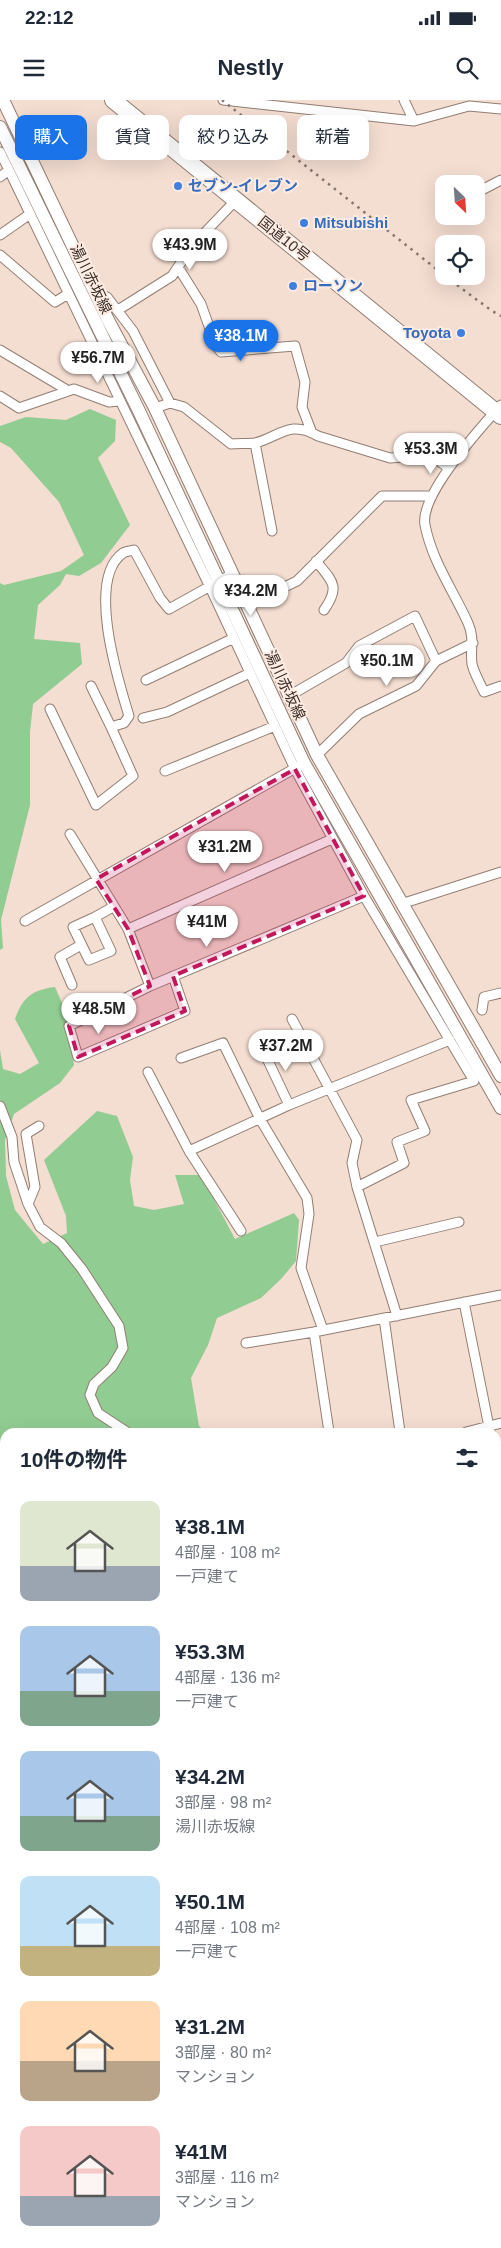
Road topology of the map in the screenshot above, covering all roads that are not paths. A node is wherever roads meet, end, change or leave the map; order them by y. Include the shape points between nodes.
1 (3, 100) edge
2 (113, 100) edge
3 (127, 100) edge
4 (223, 100) edge
5 (404, 100) edge
6 (501, 109) edge
7 (414, 121) junction
8 (0, 127) edge
9 (0, 152) edge
10 (8, 170) junction
11 (0, 177) edge
12 (501, 180) edge
13 (485, 188) edge
14 (236, 200) junction
15 (30, 214) junction
16 (0, 235) edge
17 (0, 254) edge
18 (178, 267) junction
19 (68, 294) junction
20 (96, 294) junction
21 (118, 310) junction
22 (0, 350) edge
23 (67, 390) junction
24 (0, 396) edge
25 (120, 401) junction
26 (170, 403) junction
27 (154, 408) junction
28 (499, 409) edge
29 (312, 433) junction
30 (255, 442) junction
31 (449, 468) junction
32 (432, 496) junction
33 (272, 531) dead end
34 (316, 561) junction
35 (232, 574) junction
36 (215, 585) junction
37 (247, 605) junction
38 (324, 610) dead end
39 (234, 638) junction
40 (473, 643) junction
41 (436, 661) junction
42 (250, 673) junction
43 (146, 680) dead end
44 (91, 686) dead end
45 (501, 686) edge
46 (290, 696) junction
47 (50, 709) dead end
48 (143, 718) dead end
49 (275, 726) junction
50 (112, 727) junction
51 (317, 754) junction
52 (299, 766) junction
53 (165, 771) dead end
54 (70, 834) dead end
55 (332, 839) junction
56 (501, 872) edge
57 (96, 879) junction
58 (364, 896) junction
59 (401, 904) junction
60 (113, 907) junction
61 (95, 917) junction
62 (25, 921) dead end
63 (128, 929) junction
64 (82, 945) junction
65 (173, 976) junction
66 (72, 985) dead end
67 (150, 986) junction
68 (501, 994) edge
69 (482, 1010) dead end
70 (292, 1018) dead end
71 (450, 1040) junction
72 (262, 1050) dead end
73 (182, 1058) dead end
74 (148, 1072) dead end
75 (501, 1076) edge
76 (329, 1089) junction
77 (499, 1102) edge
78 (289, 1105) junction
79 (0, 1106) edge
80 (260, 1119) junction
81 (39, 1126) dead end
82 (189, 1151) junction
83 (358, 1187) junction
84 (28, 1204) junction
85 (459, 1222) dead end
86 (241, 1231) dead end
87 (375, 1242) junction
88 (501, 1295) edge
89 (464, 1302) junction
90 (397, 1316) junction
91 (384, 1318) junction
92 (323, 1330) junction
93 (314, 1332) junction
94 (246, 1343) dead end
95 (121, 1428) edge
96 (328, 1428) edge
97 (399, 1428) edge
98 (490, 1428) edge

1 - 20 main road, 湯川赤坂線
2 - 14 highway, 国道10号
3 - 28 highway, 国道10号
4 - 7 street
5 - 7 street
6 - 7 street via 469,106
8 - 36 main road, 湯川赤坂線 via 139,411
9 - 10 street
10 - 11 street
10 - 15 street
12 - 13 street
14 - 18 street via 192,246
14 - 28 highway, 国道10号
15 - 16 street
15 - 19 street
17 - 19 street via 55,302
18 - 21 street via 172,276
18 - 29 street via 201,304 221,352 295,346 305,382 302,407
19 - 25 street
20 - 21 street via 107,297
20 - 27 main road, 湯川赤坂線
21 - 26 street via 133,331
22 - 23 street
23 - 24 street via 18,408
23 - 25 street via 74,389 110,402
25 - 36 street
26 - 27 street
26 - 30 street via 184,407 231,444
27 - 35 main road, 湯川赤坂線
28 - 31 street
29 - 30 street via 288,428
29 - 31 street via 390,458 430,455
30 - 33 street
31 - 32 street
32 - 34 street via 382,496
32 - 40 street via 424,523 440,571 468,624
34 - 37 street via 297,581
34 - 38 street via 332,582 333,596
35 - 36 street
35 - 37 main road, 湯川赤坂線
36 - 39 street
36 - 50 street via 169,609 134,550 123,553 108,573 104,599 110,644 129,716 124,723
36 - 52 main road, 湯川赤坂線
37 - 46 main road, 湯川赤坂線
39 - 42 street
39 - 43 street
40 - 41 street
40 - 45 street via 472,664 484,692
41 - 46 street via 415,616 360,646 346,663
41 - 51 street via 416,686 359,714
42 - 48 street via 167,712
42 - 49 street
44 - 50 street
46 - 51 main road, 湯川赤坂線
47 - 50 street via 96,805 133,776
49 - 52 street
49 - 53 street
51 - 59 main road, 湯川赤坂線
52 - 55 street
52 - 57 street
52 - 77 main road, 湯川赤坂線
54 - 57 street
55 - 58 street
55 - 63 street
56 - 59 street
57 - 60 street
57 - 62 street
58 - 65 street
58 - 71 street
59 - 75 main road, 湯川赤坂線
60 - 61 street
60 - 63 street
61 - 64 street via 73,927
61 - 64 street via 111,951 89,960
63 - 67 street
64 - 66 street via 60,957
65 - 67 street
65 - 67 street via 185,1011 78,1057 69,1026
68 - 69 street via 484,997
70 - 76 street
71 - 76 street
71 - 83 street via 474,1081 411,1100 425,1131 397,1142 404,1163
72 - 78 street
73 - 80 street via 223,1042
74 - 82 street
76 - 78 street
76 - 83 street via 356,1140 352,1163
78 - 80 street
79 - 84 street via 8,1123 14,1162
80 - 82 street
80 - 92 street via 307,1198 309,1214 301,1268
81 - 84 street via 26,1134 35,1187
82 - 86 street
83 - 87 street
84 - 95 street via 40,1227 61,1243 82,1269 119,1326 123,1348 112,1367 94,1384 90,1395 98,1413
85 - 87 street
87 - 90 street
88 - 89 street
89 - 90 street
89 - 98 street
90 - 91 street
91 - 92 street
91 - 97 street
92 - 93 street
93 - 94 street
93 - 96 street

